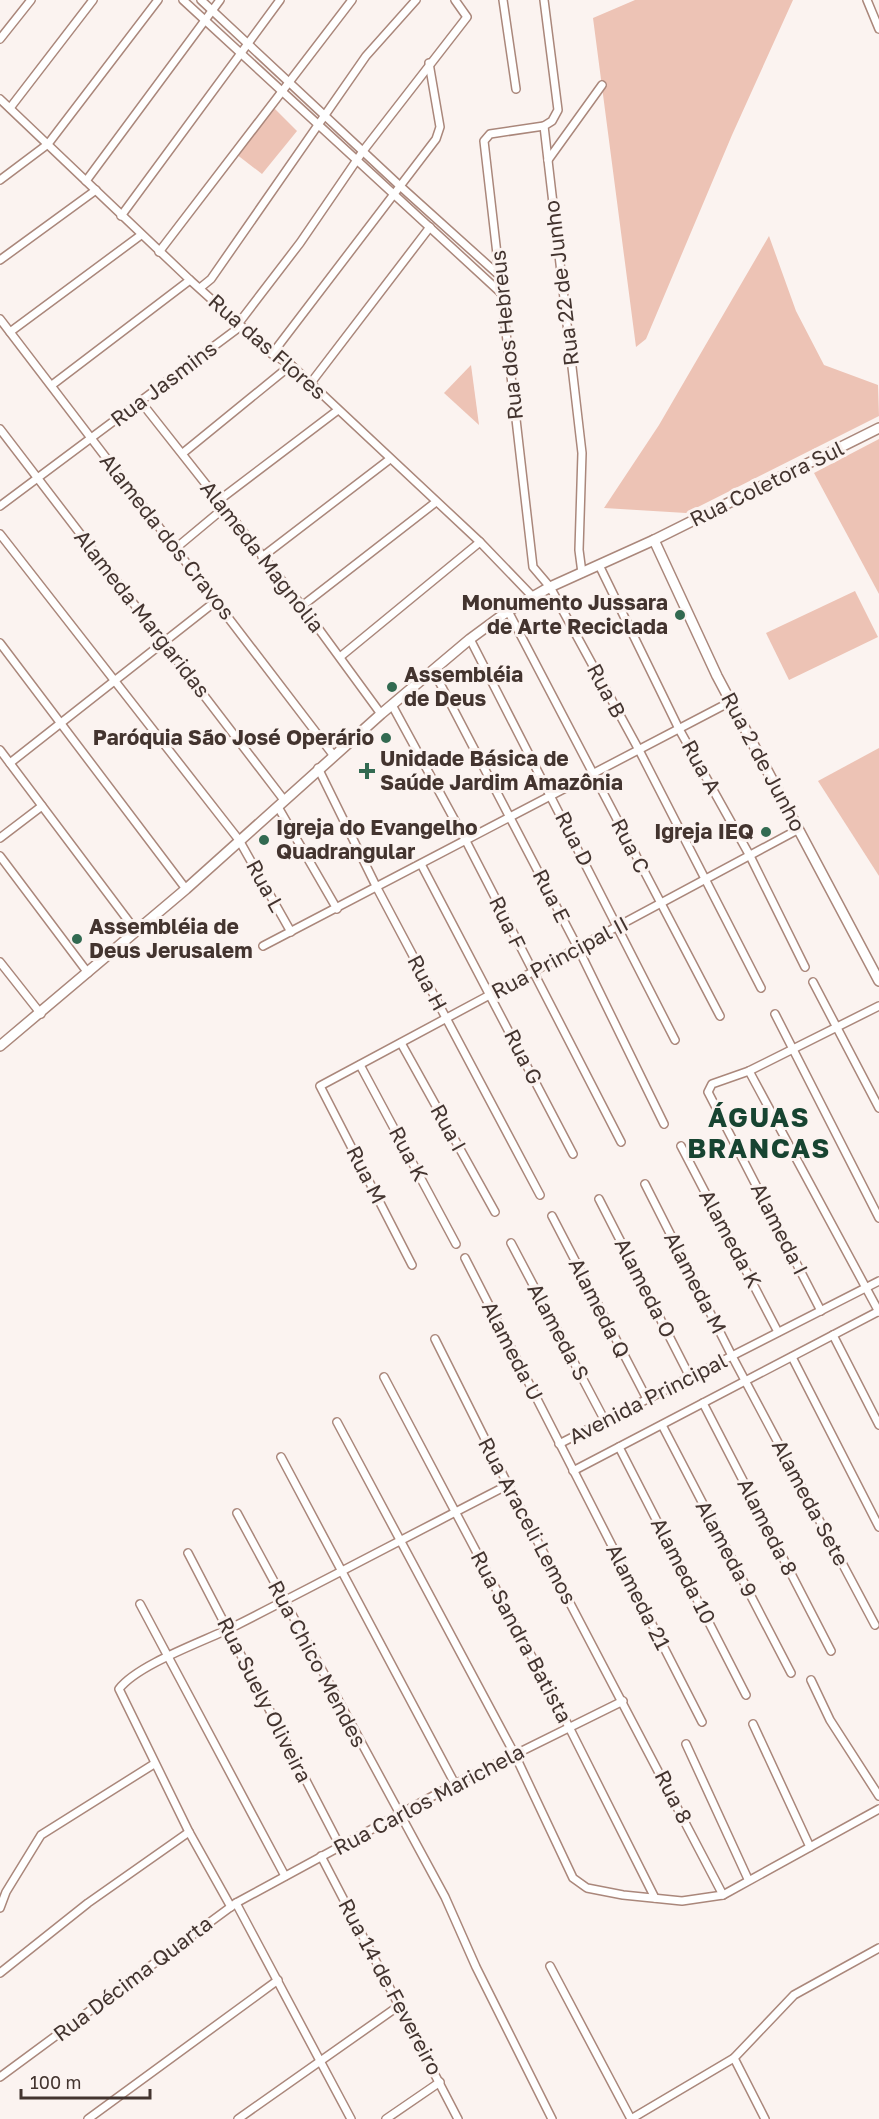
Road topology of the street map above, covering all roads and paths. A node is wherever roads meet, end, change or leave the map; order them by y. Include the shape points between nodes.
1 (31, 0) edge
2 (93, 0) edge
3 (158, 0) edge
4 (183, 0) edge
5 (201, 0) edge
6 (220, 0) edge
7 (280, 0) edge
8 (352, 0) edge
9 (416, 0) edge
10 (455, 0) edge
11 (503, 0) edge
12 (544, 0) edge
13 (867, 0) edge
14 (212, 10) junction
15 (206, 21) junction
16 (879, 29) edge
17 (0, 39) edge
18 (247, 44) junction
19 (242, 53) junction
20 (429, 63) junction
21 (288, 82) junction
22 (602, 85) dead end
23 (516, 89) dead end
24 (282, 91) junction
25 (0, 99) edge
26 (10, 108) junction
27 (326, 117) junction
28 (319, 125) junction
29 (544, 126) junction
30 (48, 144) junction
31 (363, 151) junction
32 (548, 160) junction
33 (357, 161) junction
34 (0, 180) edge
35 (86, 181) junction
36 (400, 186) junction
37 (96, 190) junction
38 (394, 195) junction
39 (122, 216) junction
40 (430, 227) junction
41 (141, 235) junction
42 (159, 252) junction
43 (0, 260) edge
44 (501, 277) junction
45 (190, 280) junction
46 (200, 288) junction
47 (501, 293) junction
48 (0, 319) edge
49 (239, 325) junction
50 (5, 330) edge
51 (272, 354) junction
52 (291, 365) junction
53 (310, 384) junction
54 (52, 385) junction
55 (141, 402) junction
56 (338, 410) junction
57 (879, 428) edge
58 (0, 429) edge
59 (91, 439) junction
60 (183, 453) junction
61 (390, 459) junction
62 (38, 480) junction
63 (218, 501) junction
64 (436, 502) junction
65 (0, 506) edge
66 (224, 508) junction
67 (0, 534) edge
68 (654, 540) junction
69 (480, 542) junction
70 (176, 548) junction
71 (262, 557) junction
72 (599, 565) junction
73 (582, 573) junction
74 (550, 586) junction
75 (532, 596) junction
76 (216, 601) junction
77 (302, 606) junction
78 (508, 611) junction
79 (470, 639) junction
80 (164, 642) junction
81 (0, 643) edge
82 (340, 657) junction
83 (433, 670) junction
84 (114, 682) junction
85 (732, 701) junction
86 (392, 705) junction
87 (381, 714) junction
88 (61, 723) junction
89 (679, 729) junction
90 (0, 750) edge
91 (639, 750) junction
92 (334, 756) junction
93 (10, 763) junction
94 (318, 768) junction
95 (593, 774) junction
96 (552, 796) junction
97 (281, 803) junction
98 (42, 806) junction
99 (510, 818) junction
100 (799, 830) junction
101 (0, 838) edge
102 (240, 840) junction
103 (466, 841) junction
104 (0, 856) edge
105 (750, 856) junction
106 (421, 864) junction
107 (705, 880) junction
108 (377, 888) junction
109 (186, 889) junction
110 (660, 904) junction
111 (337, 909) junction
112 (618, 927) junction
113 (136, 931) junction
114 (291, 932) junction
115 (263, 946) dead end
116 (578, 948) junction
117 (0, 962) edge
118 (805, 967) dead end
119 (532, 972) junction
120 (88, 973) junction
121 (879, 981) edge
122 (813, 982) dead end
123 (761, 988) dead end
124 (490, 995) junction
125 (879, 1006) edge
126 (40, 1014) junction
127 (775, 1014) dead end
128 (720, 1016) dead end
129 (446, 1019) junction
130 (836, 1027) junction
131 (675, 1040) dead end
132 (401, 1043) junction
133 (0, 1046) edge
134 (792, 1050) junction
135 (360, 1065) junction
136 (749, 1071) junction
137 (320, 1086) joint
138 (879, 1108) edge
139 (664, 1124) dead end
140 (621, 1142) dead end
141 (681, 1146) dead end
142 (573, 1154) dead end
143 (645, 1184) dead end
144 (540, 1195) dead end
145 (599, 1199) dead end
146 (495, 1212) dead end
147 (552, 1216) dead end
148 (879, 1218) edge
149 (511, 1243) dead end
150 (456, 1244) dead end
151 (465, 1258) dead end
152 (412, 1265) dead end
153 (879, 1281) edge
154 (866, 1288) junction
155 (821, 1311) junction
156 (879, 1311) edge
157 (778, 1332) junction
158 (833, 1335) junction
159 (435, 1339) dead end
160 (732, 1356) junction
161 (792, 1357) junction
162 (384, 1377) dead end
163 (690, 1377) junction
164 (745, 1381) junction
165 (647, 1399) junction
166 (703, 1403) junction
167 (605, 1421) junction
168 (337, 1422) dead end
169 (662, 1425) junction
170 (879, 1425) edge
171 (559, 1444) junction
172 (619, 1447) junction
173 (281, 1457) dead end
174 (573, 1471) junction
175 (508, 1485) junction
176 (455, 1512) junction
177 (237, 1513) dead end
178 (879, 1527) edge
179 (399, 1541) junction
180 (188, 1553) dead end
181 (341, 1571) junction
182 (283, 1602) junction
183 (140, 1604) dead end
184 (875, 1625) dead end
185 (228, 1630) junction
186 (831, 1651) dead end
187 (169, 1657) junction
188 (791, 1673) dead end
189 (811, 1680) dead end
190 (746, 1695) dead end
191 (623, 1701) junction
192 (702, 1722) dead end
193 (753, 1724) dead end
194 (569, 1726) junction
195 (686, 1744) dead end
196 (515, 1755) junction
197 (154, 1764) junction
198 (455, 1784) junction
199 (879, 1796) edge
200 (879, 1809) edge
201 (399, 1814) junction
202 (189, 1832) junction
203 (340, 1846) junction
204 (810, 1848) junction
205 (321, 1856) junction
206 (285, 1876) junction
207 (748, 1879) junction
208 (723, 1894) junction
209 (655, 1898) junction
210 (233, 1905) junction
211 (0, 1908) edge
212 (879, 1948) edge
213 (550, 1966) dead end
214 (0, 1973) edge
215 (278, 1980) junction
216 (400, 2005) junction
217 (734, 2058) junction
218 (321, 2059) junction
219 (0, 2077) edge
220 (440, 2082) junction
221 (648, 2116) edge
222 (88, 2119) edge
223 (238, 2119) edge
224 (351, 2119) edge
225 (386, 2119) edge
226 (458, 2119) edge
227 (552, 2119) edge
228 (631, 2119) edge
229 (765, 2119) edge

1 - 17 street
2 - 26 street
3 - 30 street
4 - 15 street
5 - 14 street
6 - 14 street
7 - 18 street
8 - 21 street
9 - 27 street via 366,56
10 - 20 street, Rua Jasmins via 467,17
11 - 23 street
12 - 29 street via 558,110
13 - 16 street
14 - 15 street
14 - 18 street
15 - 19 street
15 - 35 street
18 - 19 street
18 - 21 street
19 - 24 street
19 - 39 street
20 - 31 street, Rua Jasmins
20 - 36 street via 440,127 436,139
21 - 24 street
21 - 27 street
22 - 32 street
24 - 28 street
24 - 42 street
25 - 26 street, Rua das Flores
26 - 30 street, Rua das Flores
27 - 28 street
27 - 31 street
28 - 33 street
28 - 46 street via 211,279
29 - 32 street, Rua 22 de Junho
29 - 44 street, Rua dos Hebreus via 486,137
30 - 34 street
30 - 35 street, Rua das Flores
31 - 33 street, Rua Jasmins
31 - 36 street
32 - 73 street, Rua 22 de Junho via 582,453
33 - 38 street
33 - 49 street, Rua Jasmins
35 - 37 street, Rua das Flores
36 - 38 street
36 - 44 street
37 - 39 street, Rua das Flores
37 - 43 street
38 - 40 street
38 - 51 street
39 - 41 street, Rua das Flores
40 - 47 street
40 - 53 street
41 - 42 street, Rua das Flores
41 - 50 street
42 - 45 street, Rua das Flores
44 - 47 street, Rua dos Hebreus
45 - 46 street, Rua das Flores
45 - 54 street
46 - 49 street, Rua das Flores
47 - 74 street, Rua dos Hebreus via 533,567
48 - 50 street, Alameda dos Cravos
49 - 51 street, Rua das Flores
49 - 55 street, Rua Jasmins
50 - 54 street, Alameda dos Cravos
51 - 52 street, Rua das Flores
52 - 53 street, Rua das Flores
52 - 60 street
53 - 56 street, Rua das Flores
54 - 59 street, Alameda dos Cravos
55 - 59 street, Rua Jasmins
55 - 60 street, Alameda Magnolia
56 - 61 street, Rua das Flores
56 - 63 street
57 - 68 street, Rua Coletora Sul
58 - 62 street, Alameda Margaridas
59 - 62 street, Rua Jasmins
59 - 70 street, Alameda dos Cravos
60 - 63 street, Alameda Magnolia
61 - 64 street, Rua das Flores
61 - 71 street
62 - 65 street, Rua Jasmins
62 - 80 street, Alameda Margaridas
63 - 66 street, Alameda Magnolia
64 - 69 street, Rua das Flores
64 - 77 street
66 - 70 street
66 - 71 street, Alameda Magnolia
67 - 84 street, Rua L
68 - 72 street, Rua Coletora Sul
68 - 85 street, Rua 2 de Junho
69 - 75 street, Rua das Flores
69 - 82 street
70 - 76 street, Alameda dos Cravos
71 - 77 street, Alameda Magnolia
72 - 73 street, Rua Coletora Sul
72 - 89 street, Rua A
73 - 74 street, Rua Coletora Sul
74 - 75 street, Rua Coletora Sul
74 - 91 street, Rua B
75 - 78 street, Rua Coletora Sul
76 - 80 street
76 - 92 street, Alameda dos Cravos
77 - 82 street, Alameda Magnolia
78 - 79 street, Rua Coletora Sul
78 - 95 street, Rua C
79 - 83 street, Rua Coletora Sul
79 - 96 street, Rua D
80 - 84 street
80 - 97 street, Alameda Margaridas
81 - 88 street
82 - 87 street, Alameda Magnolia
83 - 86 street, Rua Coletora Sul
83 - 99 street, Rua E
84 - 88 street
84 - 102 street, Rua L
85 - 89 street
85 - 100 street, Rua 2 de Junho
86 - 87 street, Rua Coletora Sul
86 - 103 street, Rua F
87 - 92 street, Rua Coletora Sul
88 - 93 street
88 - 109 street
89 - 91 street
89 - 105 street, Rua A
90 - 93 street
91 - 95 street
91 - 107 street, Rua B
92 - 94 street, Rua Coletora Sul
93 - 98 street
94 - 97 street, Rua Coletora Sul
94 - 108 street, Rua H
95 - 96 street
95 - 110 street, Rua C
96 - 99 street
96 - 112 street, Rua D
97 - 102 street, Rua Coletora Sul
97 - 111 street, Alameda Margaridas
98 - 101 street
98 - 113 street
99 - 103 street
99 - 116 street, Rua E
100 - 105 street, Rua Principal II
100 - 121 street, Rua 2 de Junho
102 - 109 street, Rua Coletora Sul
102 - 114 street, Rua L
103 - 106 street
103 - 119 street, Rua F
104 - 120 street
105 - 107 street, Rua Principal II
105 - 118 street, Rua A
106 - 108 street
106 - 124 street, Rua G
107 - 110 street, Rua Principal II
107 - 123 street, Rua B
108 - 111 street
108 - 129 street, Rua H
109 - 113 street, Rua Coletora Sul
110 - 112 street, Rua Principal II
110 - 128 street, Rua C
111 - 114 street
112 - 116 street, Rua Principal II
112 - 131 street, Rua D
113 - 120 street, Rua Coletora Sul
114 - 115 street
116 - 119 street, Rua Principal II
116 - 139 street, Rua E
117 - 126 street
119 - 124 street, Rua Principal II
119 - 140 street, Rua F
120 - 126 street, Rua Coletora Sul
122 - 130 street
124 - 129 street, Rua Principal II
124 - 142 street, Rua G
125 - 130 street
126 - 133 street, Rua Coletora Sul
127 - 134 street
129 - 132 street, Rua Principal II
129 - 144 street, Rua H
130 - 134 street
130 - 138 street
132 - 135 street, Rua Principal II
132 - 146 street, Rua I
134 - 136 street
134 - 148 street
135 - 137 street, Rua Principal II
135 - 150 street, Rua K
136 - 154 street
136 - 155 street, Alameda I via 712,1084 708,1092
137 - 152 street, Rua M
141 - 157 street, Alameda K
143 - 160 street, Alameda M
145 - 163 street, Alameda O
147 - 165 street, Alameda Q
149 - 167 street, Alameda S
151 - 171 street, Alameda U
153 - 154 street, Avenida Principal
154 - 155 street, Avenida Principal
154 - 156 street
155 - 157 street, Avenida Principal
156 - 158 street, Avenida Principal
157 - 160 street, Avenida Principal
158 - 161 street, Avenida Principal
158 - 170 street
159 - 175 street, Rua Araceli Lemos
160 - 163 street, Avenida Principal
160 - 164 street, Alameda M
161 - 164 street, Avenida Principal
161 - 178 street
162 - 176 street, Rua Sandra Batista
163 - 165 street, Avenida Principal
164 - 166 street, Avenida Principal
164 - 184 street, Alameda Sete
165 - 167 street, Avenida Principal
166 - 169 street, Avenida Principal
166 - 186 street, Alameda 8
167 - 171 street, Avenida Principal
168 - 179 street
169 - 172 street, Avenida Principal
169 - 188 street, Alameda 9
171 - 174 street, Avenida Principal
172 - 174 street, Avenida Principal
172 - 190 street, Alameda 10
173 - 181 street
174 - 192 street, Alameda 21
175 - 176 street
175 - 191 street, Rua Araceli Lemos
176 - 179 street
176 - 194 street, Rua Sandra Batista
177 - 182 street, Rua Chico Mendes
179 - 181 street
179 - 196 street
180 - 185 street, Rua Suely Oliveira
181 - 182 street
181 - 198 street
182 - 185 street
182 - 201 street, Rua Chico Mendes
183 - 187 street
185 - 187 street
185 - 203 street, Rua Suely Oliveira
187 - 197 street via 119,1689
187 - 206 street
189 - 199 street via 830,1720
191 - 194 street, Rua Carlos Marichela
191 - 208 street, Rua 8
193 - 204 street
194 - 196 street, Rua Carlos Marichela
194 - 209 street, Rua Sandra Batista
195 - 207 street
196 - 198 street, Rua Carlos Marichela
196 - 209 street via 573,1878 587,1888
197 - 202 street
197 - 211 street via 41,1835
198 - 201 street, Rua Carlos Marichela
200 - 204 street
201 - 203 street, Rua Carlos Marichela
201 - 227 street via 445,1897
202 - 210 street
202 - 214 street via 88,1903
203 - 205 street, Rua Carlos Marichela
204 - 207 street
205 - 206 street, Rua Carlos Marichela
205 - 216 street, Rua 14 de Fevereiro
206 - 210 street, Rua Carlos Marichela
207 - 208 street
208 - 209 street via 682,1901
210 - 215 street
210 - 219 street, Rua Décima Quarta
212 - 217 street via 794,1995
213 - 228 street
215 - 218 street
215 - 222 street
216 - 218 street
216 - 220 street, Rua 14 de Fevereiro
217 - 221 street
217 - 229 street
218 - 223 street
218 - 224 street
220 - 225 street
220 - 226 street, Rua 14 de Fevereiro
221 - 228 street

